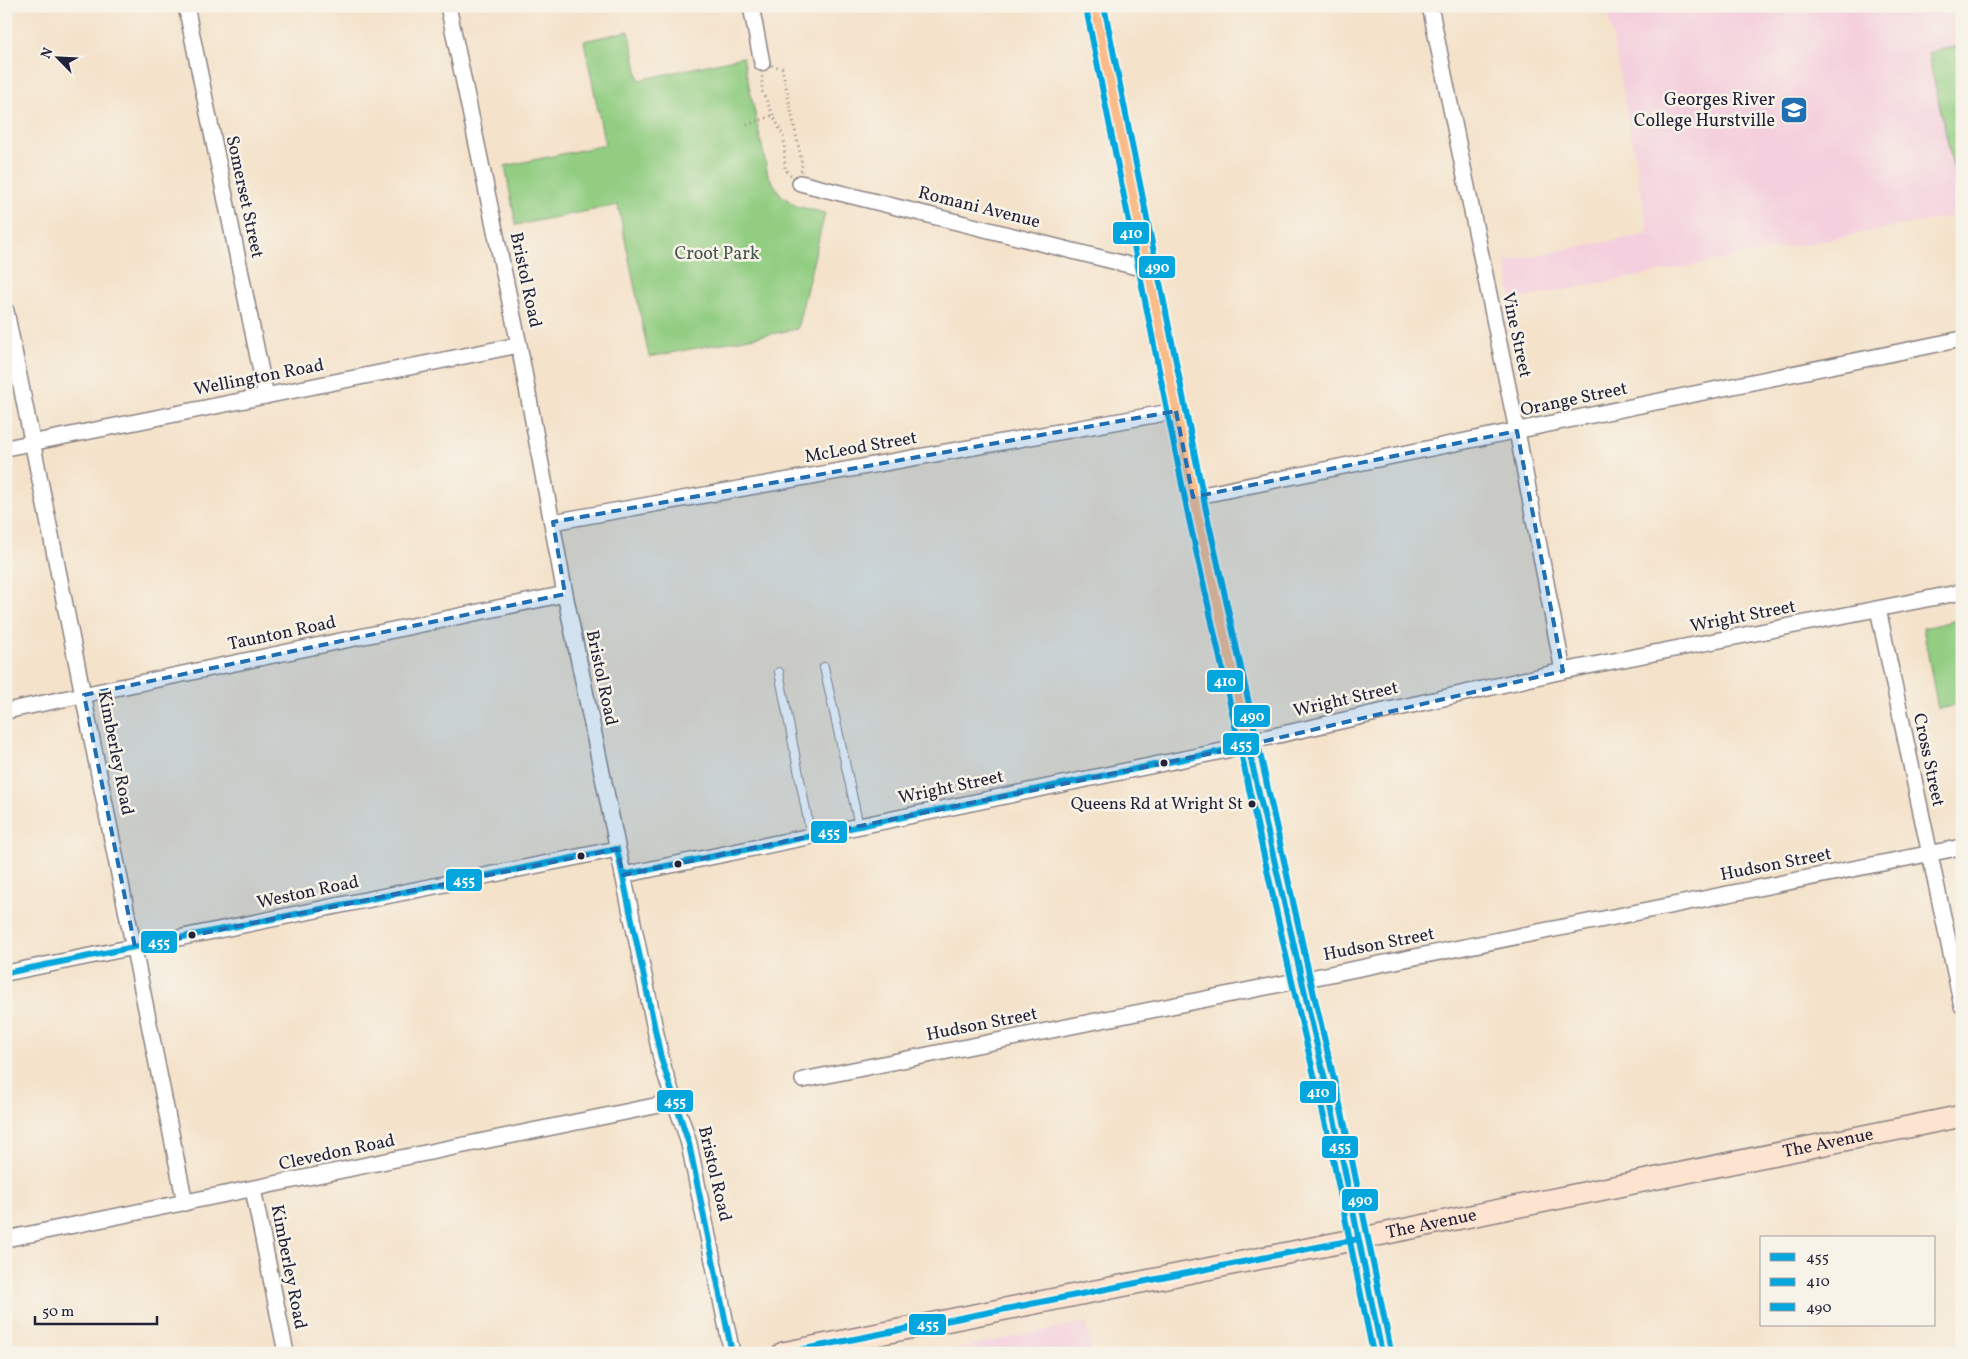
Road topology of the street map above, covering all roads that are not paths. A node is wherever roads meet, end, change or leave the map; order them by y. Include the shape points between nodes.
1 (186, 6) edge
2 (448, 6) edge
3 (751, 6) edge
4 (1095, 6) edge
5 (1430, 6) edge
6 (762, 63) road end
7 (800, 183) road end
8 (1149, 270) junction
9 (6, 311) edge
10 (1962, 339) edge
11 (519, 345) junction
12 (266, 396) junction
13 (1176, 411) junction
14 (1517, 431) junction
15 (33, 443) junction
16 (6, 448) edge
17 (1193, 497) junction
18 (553, 522) junction
19 (1962, 592) edge
20 (565, 594) junction
21 (1878, 609) junction
22 (824, 667) dead end
23 (1563, 671) junction
24 (779, 672) dead end
25 (84, 695) junction
26 (6, 711) edge
27 (1247, 742) junction
28 (859, 826) junction
29 (811, 836) junction
30 (1962, 847) edge
31 (617, 849) junction
32 (1928, 854) junction
33 (623, 876) junction
34 (135, 947) junction
35 (6, 973) edge
36 (1301, 980) junction
37 (1962, 1006) edge
38 (803, 1080) dead end
39 (674, 1102) junction
40 (1962, 1116) edge
41 (253, 1189) junction
42 (184, 1203) junction
43 (6, 1239) edge
44 (1358, 1239) junction
45 (286, 1353) edge
46 (732, 1353) edge
47 (783, 1353) edge
48 (1382, 1353) edge

1 - 12 street, Somerset Street
2 - 11 street, Bristol Road
3 - 6 street
4 - 8 main road
5 - 14 street, Vine Street
7 - 8 street, Romani Avenue
8 - 13 main road
9 - 15 street, Kimberley Road
10 - 14 street, Orange Street
11 - 12 street, Wellington Road
11 - 18 street, Bristol Road
12 - 15 street, Wellington Road
13 - 17 main road
13 - 18 street, McLeod Street
14 - 17 street, Orange Street
14 - 23 street, Vine Street
15 - 16 street, Wellington Road
15 - 25 street, Kimberley Road
17 - 27 main road
18 - 20 street, Bristol Road
19 - 21 street, Wright Street
20 - 25 street, Taunton Road
20 - 31 street, Bristol Road
21 - 23 street, Wright Street
21 - 32 street, Cross Street
22 - 28 lane
23 - 27 street, Wright Street
24 - 29 lane
25 - 26 street, Taunton Road
25 - 34 street, Kimberley Road
27 - 28 street, Wright Street via 1227,750
27 - 36 main road
28 - 29 street, Wright Street
29 - 33 street, Wright Street
30 - 32 street, Hudson Street
31 - 33 street, Bristol Road
31 - 34 street, Weston Road
32 - 36 street, Hudson Street
32 - 37 street, Cross Street
33 - 39 street, Bristol Road via 661,1058
34 - 35 street, Weston Road
34 - 42 street, Kimberley Road
36 - 38 street, Hudson Street
36 - 44 main road
39 - 41 street, Clevedon Road
39 - 46 street, Bristol Road via 689,1144
40 - 44 street, The Avenue
41 - 42 street, Clevedon Road
41 - 45 street, Kimberley Road
42 - 43 street, Clevedon Road
44 - 47 street, The Avenue
44 - 48 main road

